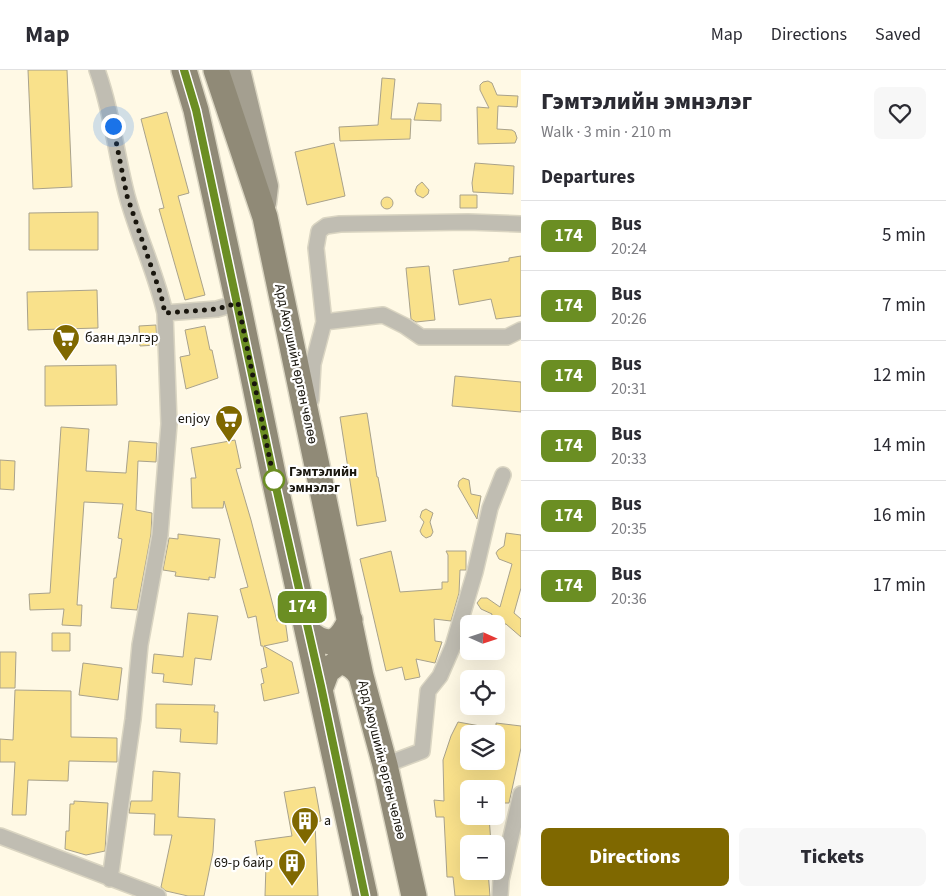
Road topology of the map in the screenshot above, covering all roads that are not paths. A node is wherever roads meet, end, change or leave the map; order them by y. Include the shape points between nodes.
1 (98, 70) edge
2 (185, 70) edge
3 (216, 70) edge
4 (238, 70) edge
5 (264, 217) junction
6 (521, 224) edge
7 (238, 303) junction
8 (165, 313) junction
9 (324, 322) junction
10 (521, 330) edge
11 (310, 427) junction
12 (503, 474) dead end
13 (350, 620) junction
14 (308, 632) junction
15 (362, 676) junction
16 (321, 686) junction
17 (384, 765) junction
18 (521, 794) edge
19 (0, 836) edge
20 (110, 879) junction
21 (158, 896) edge
22 (365, 896) edge
23 (414, 896) edge
24 (500, 896) edge

1 - 8 street via 127,196
2 - 7 main road
3 - 5 main road, Ард Аюушийн өргөн чөлөө
4 - 5 main road via 267,186
5 - 11 main road, Ард Аюушийн өргөн чөлөө
6 - 9 street via 468,222 326,226 319,230 316,248
7 - 8 street via 217,309
7 - 14 main road
8 - 20 street via 169,424 160,535 140,644 133,719
9 - 10 street via 383,315 421,337 507,337
9 - 11 street via 312,364
11 - 13 main road, Ард Аюушийн өргөн чөлөө
12 - 17 street via 490,508 453,646 440,676 428,690 422,751
13 - 14 main road via 344,634 329,642
13 - 15 main road, Ард Аюушийн өргөн чөлөө
14 - 16 main road
15 - 16 main road via 355,667 340,661 327,671
15 - 17 main road, Ард Аюушийн өргөн чөлөө
16 - 22 main road
17 - 23 main road, Ард Аюушийн өргөн чөлөө
18 - 24 street
19 - 20 street
20 - 21 street

